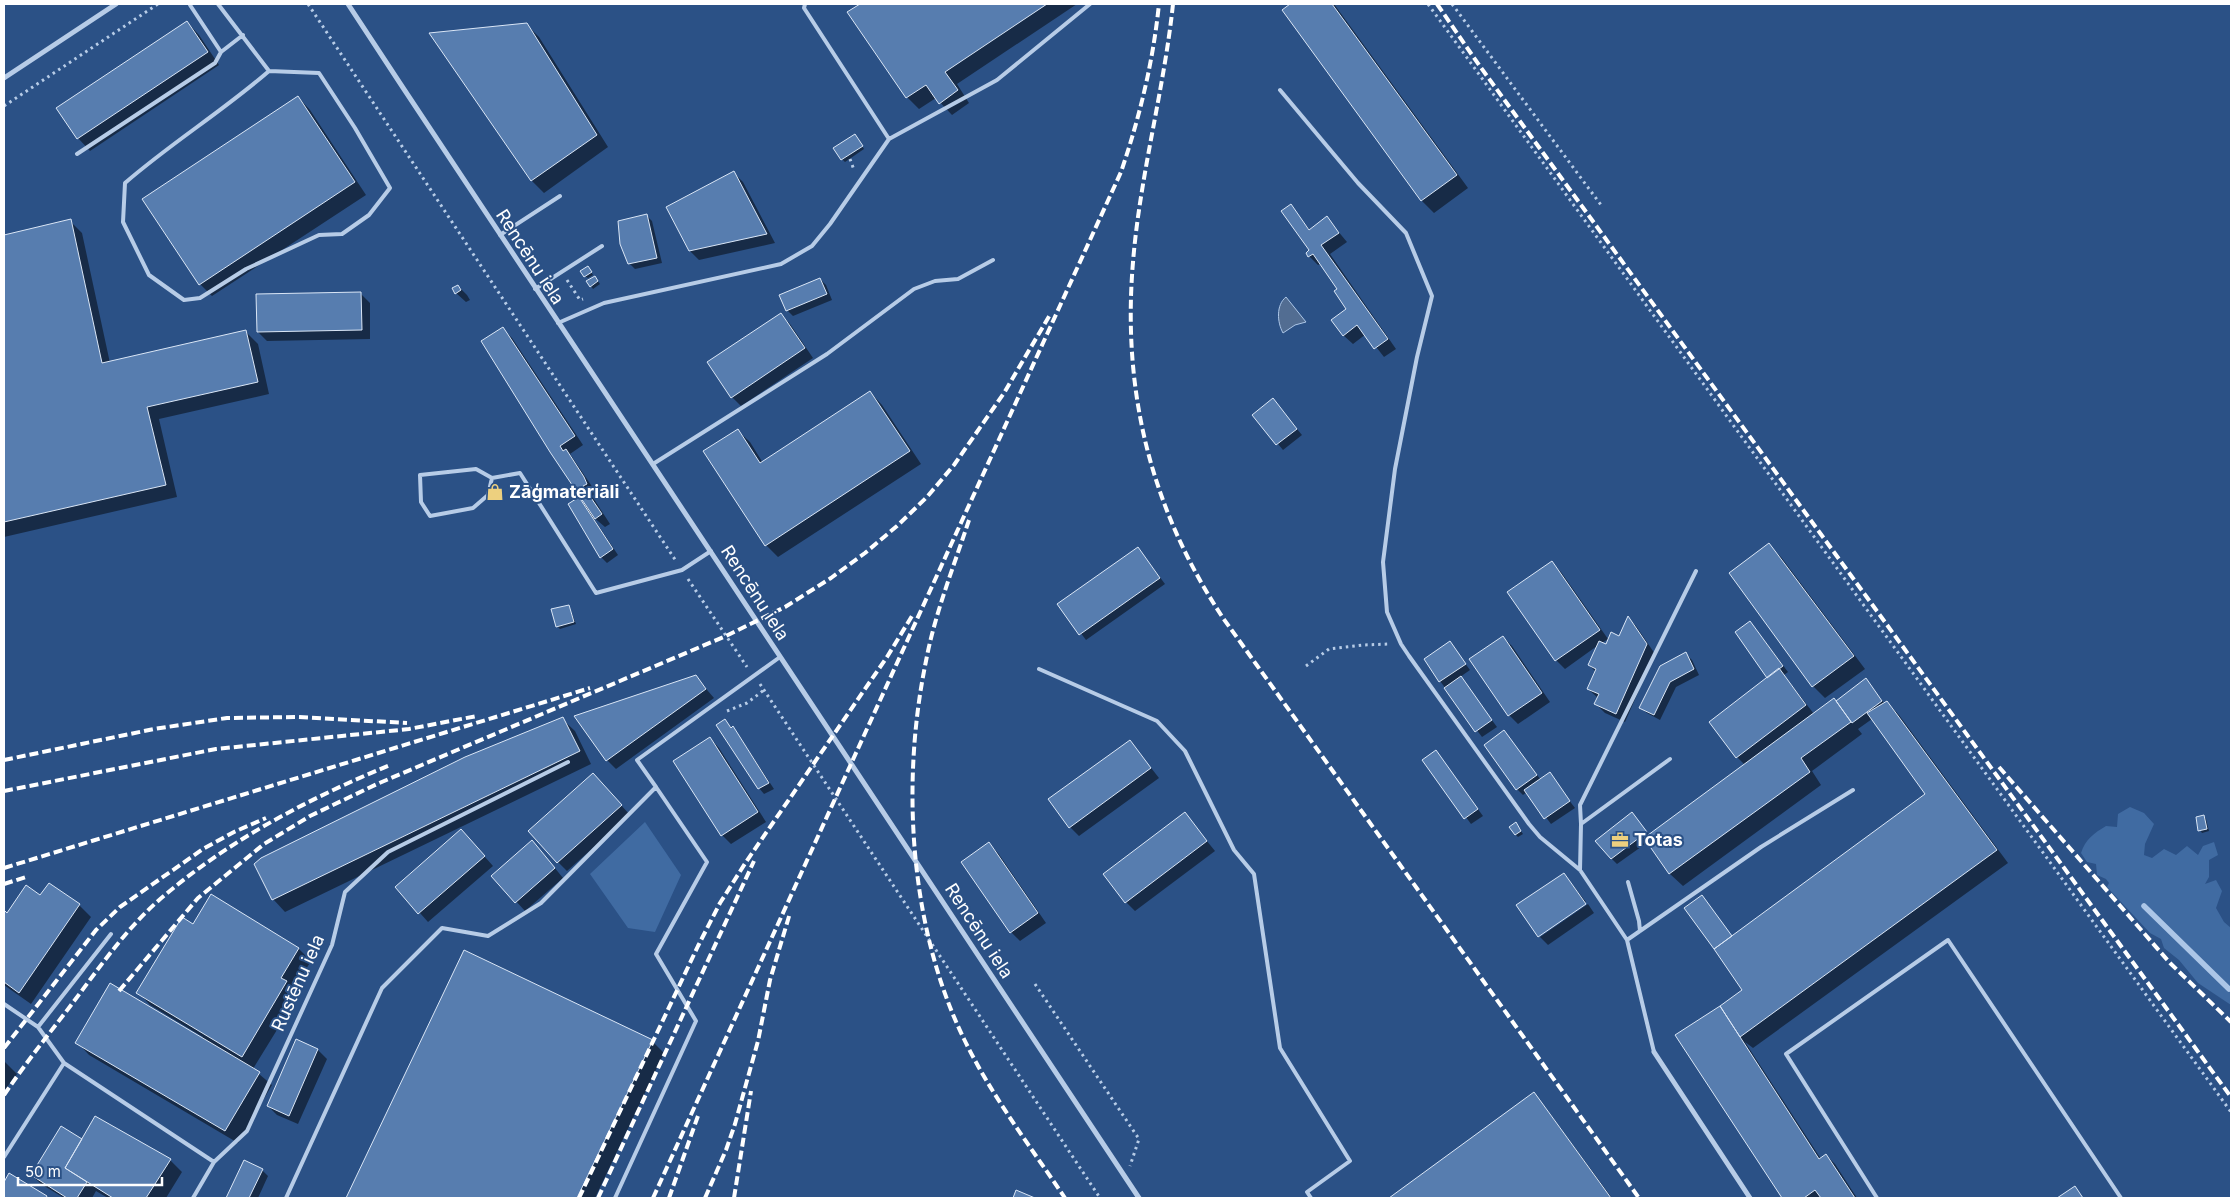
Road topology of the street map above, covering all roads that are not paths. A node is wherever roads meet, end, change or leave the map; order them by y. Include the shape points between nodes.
1 (116, 4) edge
2 (218, 4) edge
3 (348, 4) edge
4 (805, 4) edge
5 (1090, 4) edge
6 (190, 5) edge
7 (243, 35) junction
8 (221, 52) junction
9 (269, 71) junction
10 (4, 78) edge
11 (1280, 90) dead end
12 (889, 139) junction
13 (77, 154) dead end
14 (560, 196) dead end
15 (500, 235) junction
16 (602, 246) dead end
17 (992, 260) dead end
18 (535, 289) junction
19 (557, 323) junction
20 (653, 464) junction
21 (492, 478) junction
22 (710, 551) junction
23 (1696, 571) dead end
24 (780, 657) junction
25 (1039, 669) dead end
26 (1670, 759) dead end
27 (568, 762) dead end
28 (656, 787) junction
29 (1853, 790) dead end
30 (1581, 824) junction
31 (1580, 870) junction
32 (1628, 882) dead end
33 (1640, 931) junction
34 (111, 934) dead end
35 (1626, 940) junction
36 (4, 1004) edge
37 (38, 1027) junction
38 (1654, 1052) joint
39 (64, 1063) junction
40 (4, 1156) edge
41 (214, 1162) junction
42 (192, 1198) edge
43 (286, 1198) edge
44 (615, 1198) edge
45 (1139, 1198) edge
46 (1312, 1198) edge
47 (1750, 1198) edge
48 (1877, 1198) edge
49 (2121, 1198) edge

1 - 10 street
2 - 7 lane
3 - 15 street, Rencēnu iela
4 - 12 lane via 804,8
5 - 12 lane via 996,80
6 - 8 lane
7 - 8 lane
7 - 9 lane
8 - 13 lane via 215,63
9 - 9 lane via 319,74 390,188 369,215 342,234 319,235 246,270 200,298 184,300 149,275 123,222 125,182
11 - 31 lane via 1358,183 1406,234 1432,296 1395,469 1382,562 1387,612 1401,644 1529,824
12 - 19 lane via 812,246 781,264 604,303
14 - 15 lane
15 - 18 street, Rencēnu iela
16 - 18 lane
17 - 20 lane via 958,279 936,281 914,290 827,354
18 - 19 street, Rencēnu iela
19 - 20 street, Rencēnu iela
20 - 22 street, Rencēnu iela
21 - 21 lane via 476,469 420,475 421,502 430,516 473,508 488,495
21 - 22 lane via 520,473 596,593 682,570
22 - 24 street, Rencēnu iela
23 - 30 lane via 1580,805
24 - 28 lane via 637,760
24 - 45 street, Rencēnu iela
25 - 46 lane via 1156,721 1185,752 1234,850 1254,874 1280,1048 1350,1161 1308,1192
26 - 30 lane
27 - 41 lane, Rustēnu iela via 388,852 345,892 332,945 247,1131
28 - 43 lane via 541,902 488,936 442,928 382,988
28 - 44 lane via 707,862 656,954 696,1021
29 - 33 lane via 1761,847
30 - 31 lane
31 - 35 lane
32 - 33 lane
33 - 35 lane
34 - 37 lane
35 - 38 lane
36 - 37 lane
37 - 39 lane
38 - 47 street
39 - 40 lane
39 - 41 lane
41 - 42 lane, Rustēnu iela
48 - 49 lane via 1786,1054 1948,940

